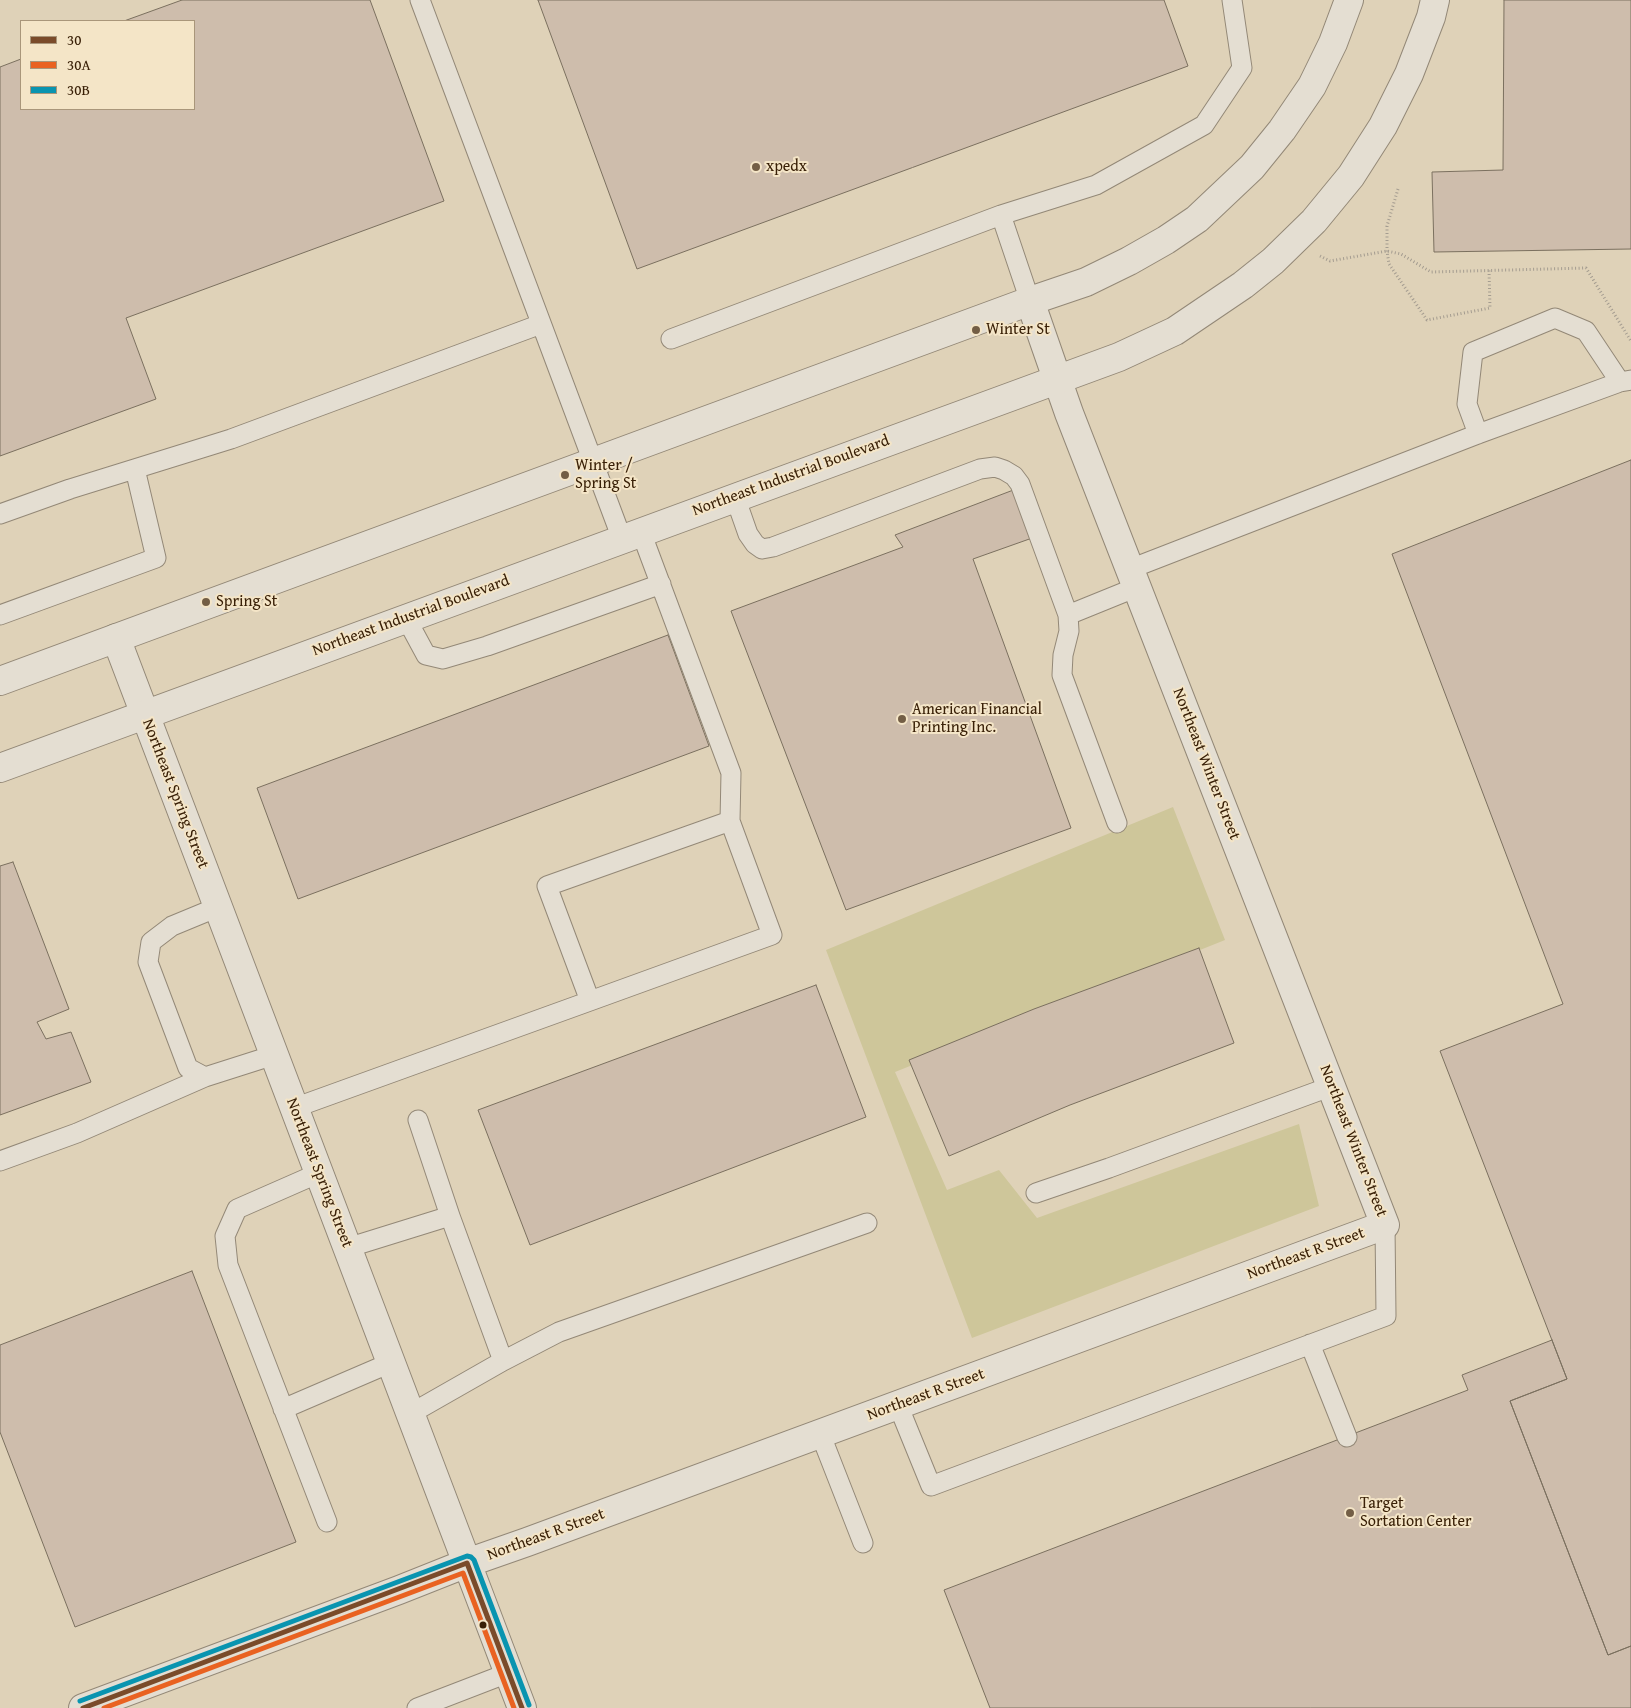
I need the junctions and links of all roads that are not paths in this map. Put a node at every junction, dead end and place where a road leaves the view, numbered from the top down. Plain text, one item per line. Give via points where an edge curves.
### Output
1 (420, 0) edge
2 (1232, 0) edge
3 (1348, 0) edge
4 (1436, 0) edge
5 (1001, 215) junction
6 (1030, 301) junction
7 (541, 324) junction
8 (671, 339) dead end
9 (1056, 379) junction
10 (1626, 381) edge
11 (1478, 434) junction
12 (593, 464) junction
13 (134, 469) junction
14 (735, 497) junction
15 (0, 514) edge
16 (631, 535) junction
17 (1134, 578) junction
18 (661, 584) junction
19 (0, 615) edge
20 (1068, 615) junction
21 (406, 618) junction
22 (116, 638) junction
23 (0, 681) edge
24 (145, 714) junction
25 (0, 768) edge
26 (730, 821) junction
27 (1117, 823) dead end
28 (218, 907) junction
29 (590, 1001) junction
30 (274, 1055) junction
31 (205, 1077) junction
32 (1332, 1086) junction
33 (294, 1108) junction
34 (418, 1120) dead end
35 (0, 1161) edge
36 (319, 1173) junction
37 (1036, 1193) dead end
38 (450, 1216) junction
39 (867, 1223) dead end
40 (1385, 1224) junction
41 (347, 1248) junction
42 (1310, 1344) junction
43 (503, 1361) junction
44 (390, 1363) junction
45 (898, 1405) junction
46 (283, 1409) junction
47 (410, 1414) junction
48 (820, 1433) junction
49 (1347, 1436) dead end
50 (327, 1522) dead end
51 (863, 1542) dead end
52 (467, 1563) junction
53 (508, 1673) junction
54 (83, 1708) edge
55 (417, 1708) edge
56 (522, 1708) edge

1 - 7 lane
2 - 5 lane via 1242,68 1204,126 1096,185
3 - 6 street via 1333,44 1312,86 1252,167 1220,199 1166,240 1129,261 1086,282
4 - 9 street, Northeast Industrial Boulevard via 1409,74 1383,126 1351,176 1314,221 1243,285 1175,331 1118,357
5 - 6 lane
5 - 8 lane
6 - 9 street, Northeast Winter Street
6 - 12 street
7 - 12 lane
7 - 13 lane via 231,439
9 - 14 street, Northeast Industrial Boulevard
9 - 17 street, Northeast Winter Street
10 - 11 lane
10 - 11 lane via 1586,331 1555,318 1472,352 1467,404
11 - 17 lane
12 - 16 lane
12 - 22 street
13 - 15 lane
13 - 19 lane via 156,558
14 - 16 street, Northeast Industrial Boulevard
14 - 20 lane via 748,534 762,549 980,469 995,467 1004,470 1020,484
16 - 18 lane
16 - 21 street, Northeast Industrial Boulevard
17 - 20 lane
17 - 32 street, Northeast Winter Street
18 - 21 lane via 443,659 426,655
18 - 26 lane via 731,773
20 - 27 lane via 1069,631 1062,675
21 - 24 street, Northeast Industrial Boulevard
22 - 23 street
22 - 24 street, Northeast Spring Street
24 - 25 street, Northeast Industrial Boulevard
24 - 28 street, Northeast Spring Street
26 - 29 lane via 772,935
26 - 29 lane via 547,886
28 - 30 street, Northeast Spring Street
28 - 31 lane via 172,926 151,942 148,962 188,1068
29 - 33 lane
30 - 31 lane
30 - 33 street, Northeast Spring Street
31 - 35 lane via 77,1133
32 - 37 lane
32 - 40 street, Northeast Winter Street
33 - 36 street, Northeast Spring Street
34 - 38 lane
36 - 41 street, Northeast Spring Street
36 - 46 lane via 237,1209 225,1236 228,1266
38 - 41 lane
38 - 43 lane
39 - 43 lane via 559,1332
40 - 42 lane via 1386,1316
40 - 45 street, Northeast R Street
41 - 44 street, Northeast Spring Street
42 - 45 lane via 931,1486
42 - 49 lane
43 - 47 lane
44 - 46 lane
44 - 47 street, Northeast Spring Street
45 - 48 street, Northeast R Street
46 - 50 lane
47 - 52 street, Northeast Spring Street
48 - 51 lane
48 - 52 street, Northeast R Street
52 - 53 street, Northeast Spring Street
52 - 54 street, Northeast R Street
53 - 55 lane
53 - 56 street, Northeast Spring Street

